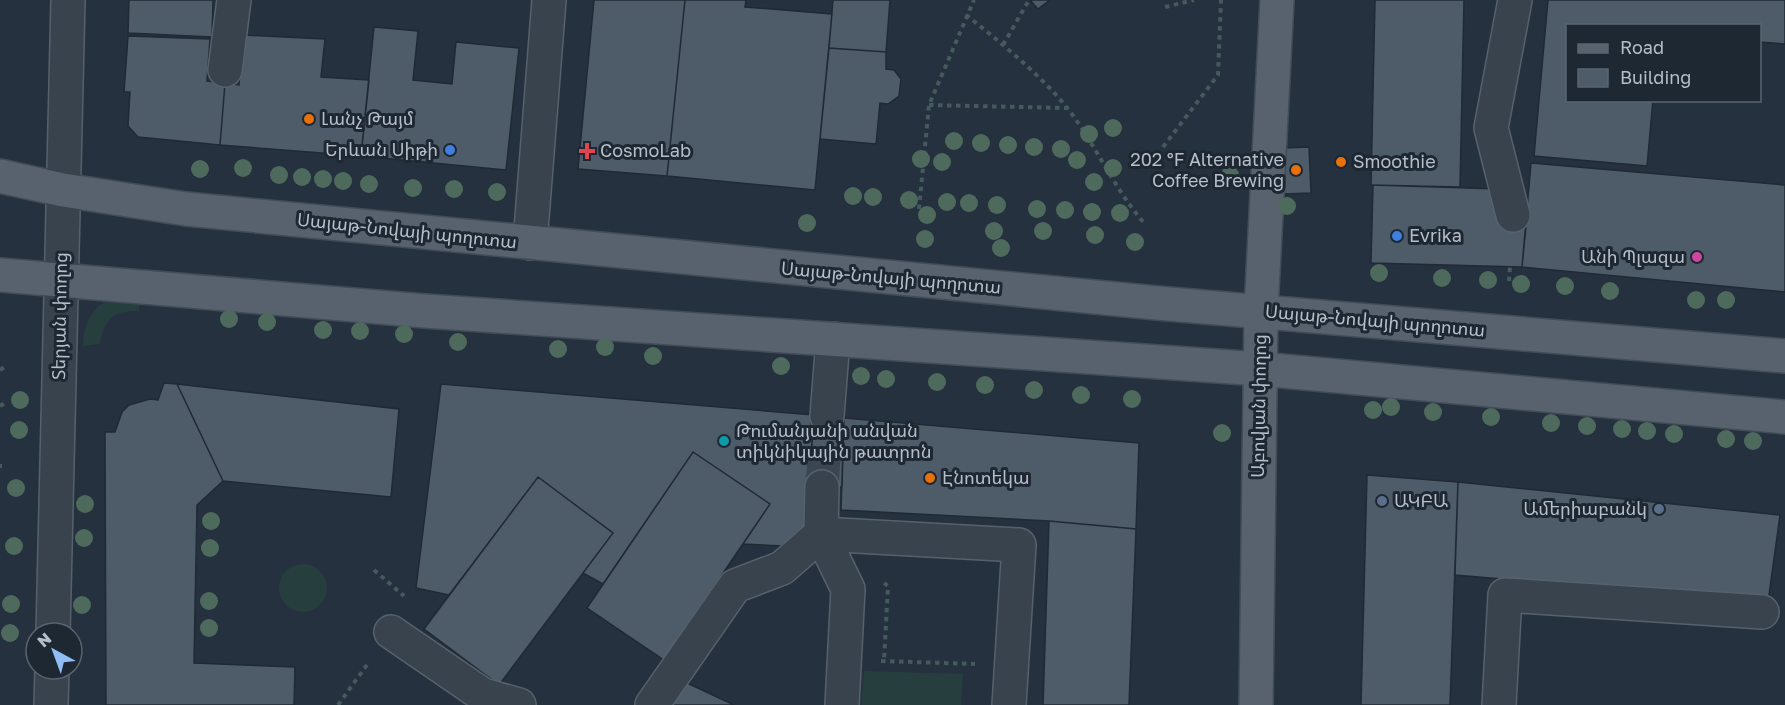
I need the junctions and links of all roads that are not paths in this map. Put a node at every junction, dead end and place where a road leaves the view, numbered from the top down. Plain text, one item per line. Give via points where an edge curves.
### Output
1 (68, 0) edge
2 (234, 0) edge
3 (549, 0) edge
4 (1277, 0) edge
5 (1515, 0) edge
6 (225, 70) dead end
7 (0, 176) edge
8 (63, 190) junction
9 (1513, 215) dead end
10 (530, 243) junction
11 (0, 275) edge
12 (60, 279) junction
13 (1261, 311) junction
14 (833, 339) junction
15 (1785, 356) edge
16 (1260, 369) junction
17 (827, 416) tunnel mouth
18 (1785, 417) edge
19 (822, 487) tunnel mouth
20 (821, 534) junction
21 (1762, 612) dead end
22 (53, 621) edge
23 (391, 632) dead end
24 (52, 681) edge
25 (51, 705) edge
26 (519, 705) edge
27 (652, 705) edge
28 (842, 705) edge
29 (1009, 705) edge
30 (1256, 705) edge
31 (1499, 705) edge

1 - 8 street, Տերյան փողոց
2 - 6 street
3 - 10 street
4 - 13 main road, Աբովյան փողոց
5 - 9 street via 1491,128
7 - 8 main road, Սայաթ-Նովայի պողոտա
8 - 10 main road, Սայաթ-Նովայի պողոտա via 186,209
8 - 12 street, Տերյան փողոց
10 - 13 main road, Սայաթ-Նովայի պողոտա
11 - 12 main road
12 - 14 main road via 425,311
12 - 22 street, Տերյան փողոց
13 - 15 main road, Սայաթ-Նովայի պողոտա
13 - 16 main road, Աբովյան փողոց
14 - 16 main road
14 - 17 street
16 - 18 main road
16 - 30 main road, Աբովյան փողոց
19 - 20 street
20 - 27 street via 782,568 735,586
20 - 28 street via 848,589
20 - 29 street via 1019,545
21 - 31 street via 1505,595
23 - 26 street via 483,695
24 - 25 street

